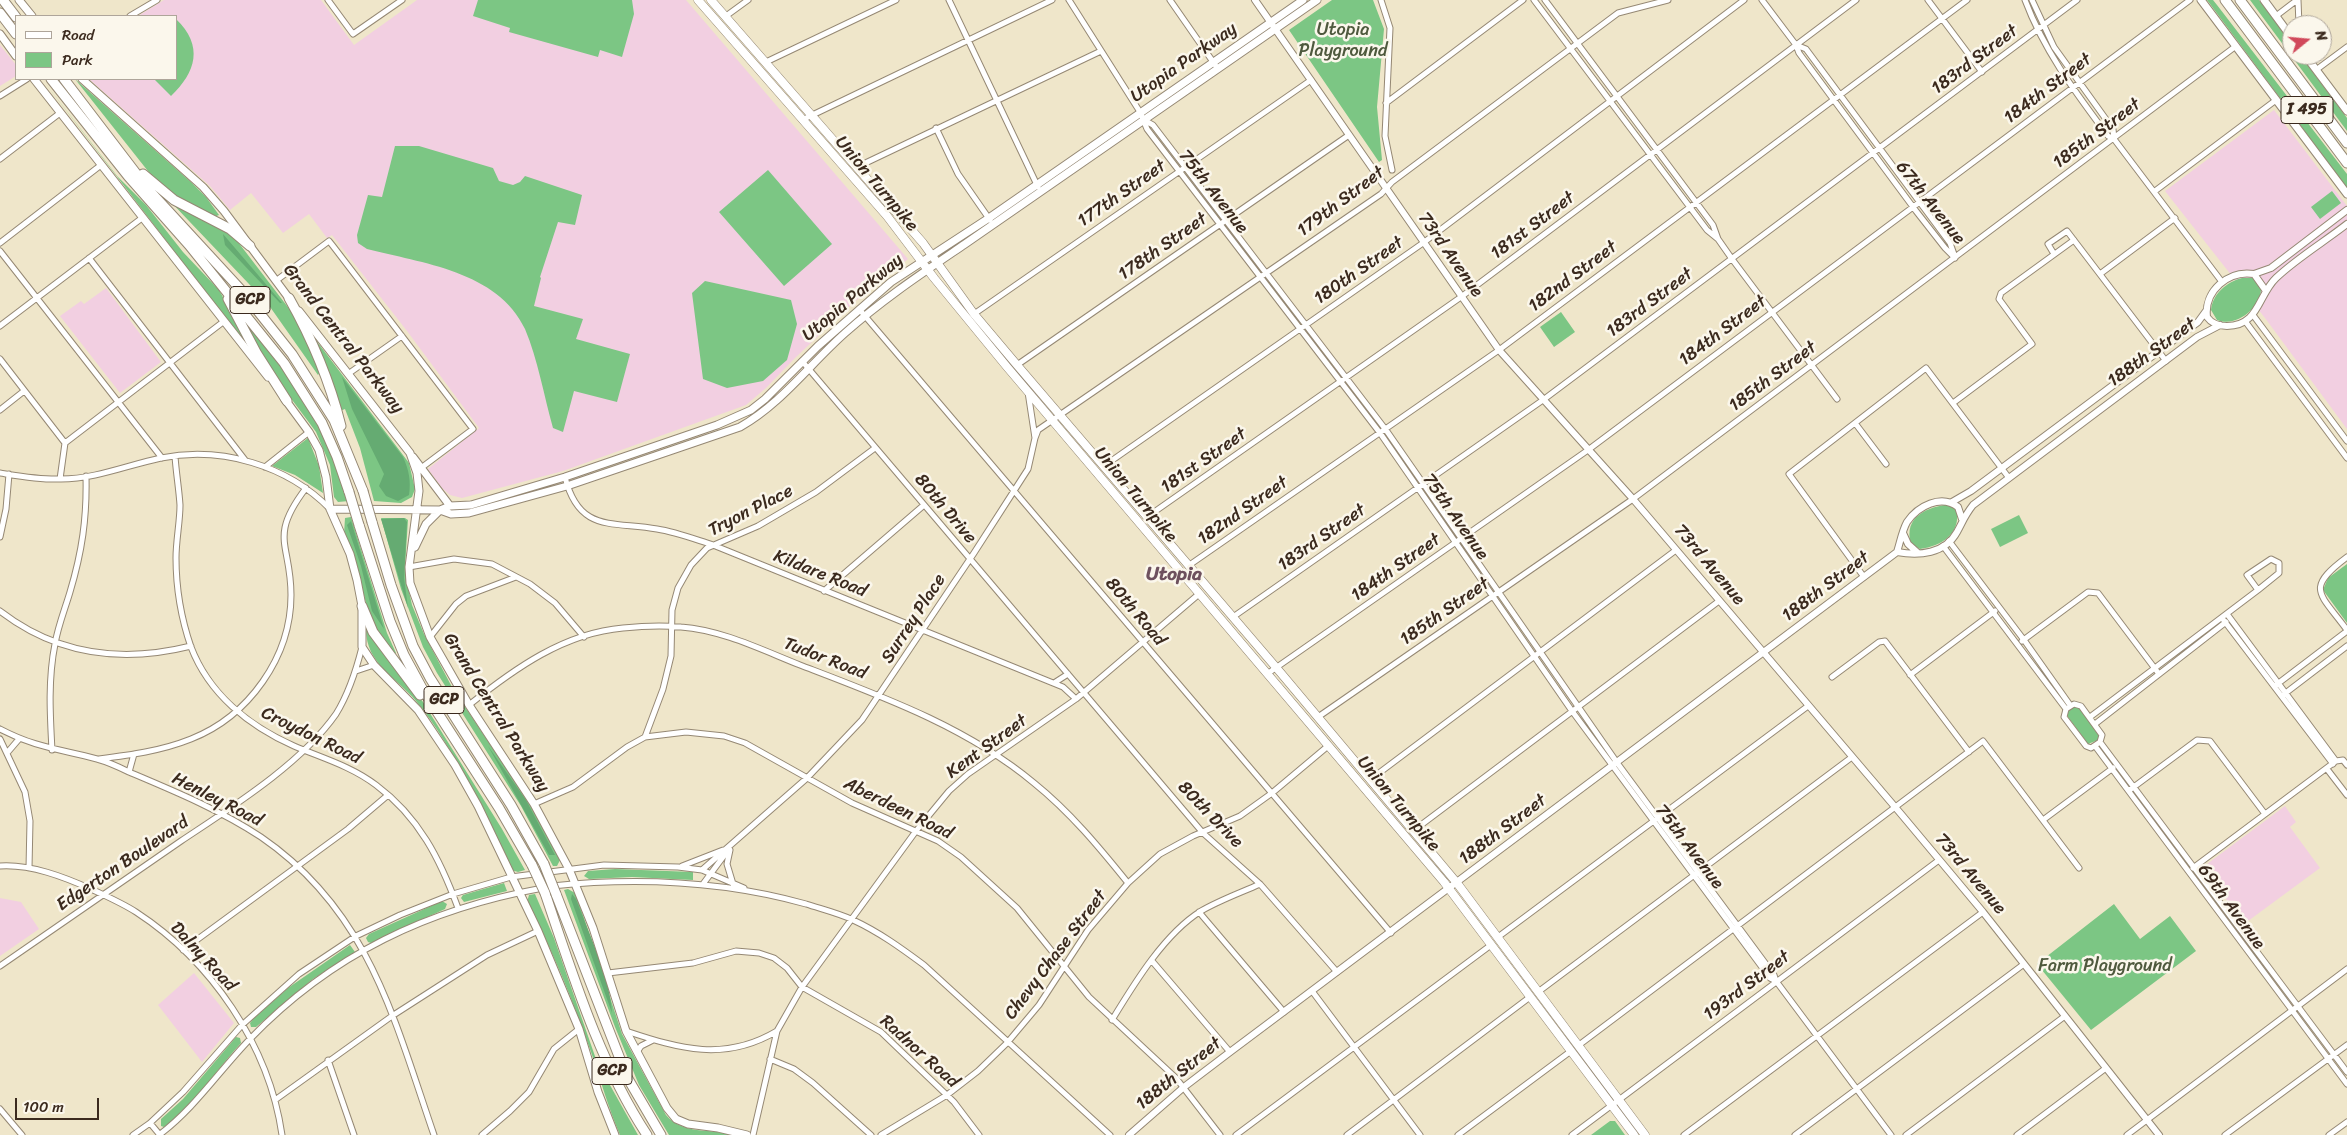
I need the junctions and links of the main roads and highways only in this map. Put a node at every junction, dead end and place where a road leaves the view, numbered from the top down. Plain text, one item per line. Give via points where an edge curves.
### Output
1 (3, 0) edge
2 (19, 0) edge
3 (698, 0) edge
4 (711, 0) edge
5 (1303, 0) edge
6 (1317, 0) edge
7 (2202, 0) edge
8 (2218, 0) edge
9 (2225, 0) edge
10 (2240, 0) edge
11 (2245, 0) edge
12 (2264, 0) edge
13 (0, 13) edge
14 (31, 15) edge
15 (15, 16) edge
16 (2282, 24) edge
17 (1273, 25) junction
18 (15, 33) edge
19 (0, 34) edge
20 (2273, 44) junction
21 (15, 55) edge
22 (2267, 56) junction
23 (2312, 65) edge
24 (35, 80) edge
25 (52, 80) edge
26 (65, 80) edge
27 (83, 80) edge
28 (2347, 111) edge
29 (2347, 143) edge
30 (130, 163) junction
31 (2347, 163) edge
32 (2347, 194) edge
33 (250, 246) junction
34 (931, 255) junction
35 (921, 262) junction
36 (937, 263) junction
37 (927, 269) junction
38 (218, 282) junction
39 (289, 298) junction
40 (287, 401) junction
41 (348, 453) junction
42 (410, 453) junction
43 (450, 506) junction
44 (330, 509) junction
45 (416, 510) junction
46 (440, 510) junction
47 (409, 567) junction
48 (362, 606) junction
49 (481, 780) junction
50 (635, 1116) junction
51 (615, 1135) edge
52 (642, 1135) edge
53 (647, 1135) edge
54 (661, 1135) edge
55 (747, 1135) edge
56 (1634, 1135) edge
57 (1645, 1135) edge

1 - 15 highway
2 - 14 main road
3 - 35 main road, Union Turnpike via 887,216
4 - 34 main road, Union Turnpike
5 - 17 main road, Utopia Parkway
6 - 17 main road, Utopia Parkway
7 - 32 main road
8 - 22 highway
9 - 22 highway, I 495
10 - 20 highway, I 495
11 - 20 highway
12 - 16 main road
13 - 18 highway
17 - 34 main road, Utopia Parkway via 1213,62
17 - 36 main road, Utopia Parkway via 1218,69
19 - 21 main road
20 - 29 highway, I 495
22 - 31 highway, I 495
23 - 28 main road
24 - 40 main road
25 - 38 highway, GCP
26 - 30 highway, Grand Central Parkway / GCP
27 - 33 main road, Grand Central Parkway via 203,187
30 - 33 highway via 174,200 230,229
30 - 41 highway, Grand Central Parkway / GCP via 148,189 269,323 320,396
33 - 39 main road, Grand Central Parkway
34 - 35 main road, Utopia Parkway
34 - 36 main road, Union Turnpike
35 - 37 main road, Union Turnpike
35 - 43 main road, Utopia Parkway via 859,309 765,399 736,418 565,477 471,505
36 - 37 main road, Utopia Parkway
36 - 57 main road, Union Turnpike via 974,314 1457,884
37 - 46 main road, Utopia Parkway via 866,315 807,368 778,401 740,427 567,486 469,513 451,514
37 - 56 main road, Union Turnpike via 1027,392 1449,889
38 - 40 highway
38 - 49 highway, GCP, bridge via 262,334 306,395 338,457 387,612 404,655
39 - 41 highway via 337,408
39 - 42 main road, Grand Central Parkway
40 - 44 main road via 319,450
41 - 54 highway, Grand Central Parkway / GCP, bridge via 413,646 544,864 627,1077
42 - 43 main road
42 - 45 main road, Grand Central Parkway via 419,491
43 - 46 main road, Utopia Parkway
44 - 45 main road
44 - 48 main road via 350,554
45 - 46 main road
45 - 47 main road, Grand Central Parkway
46 - 47 main road via 417,539
47 - 55 main road, Grand Central Parkway via 410,583 430,637 468,705 534,804 569,869 626,1031 666,1108 676,1119 688,1124
48 - 49 highway via 382,646
48 - 51 main road via 362,647 438,738 478,806 538,930 579,1029
49 - 50 highway, GCP, bridge via 545,893 600,1047
50 - 52 highway
50 - 53 highway, GCP

